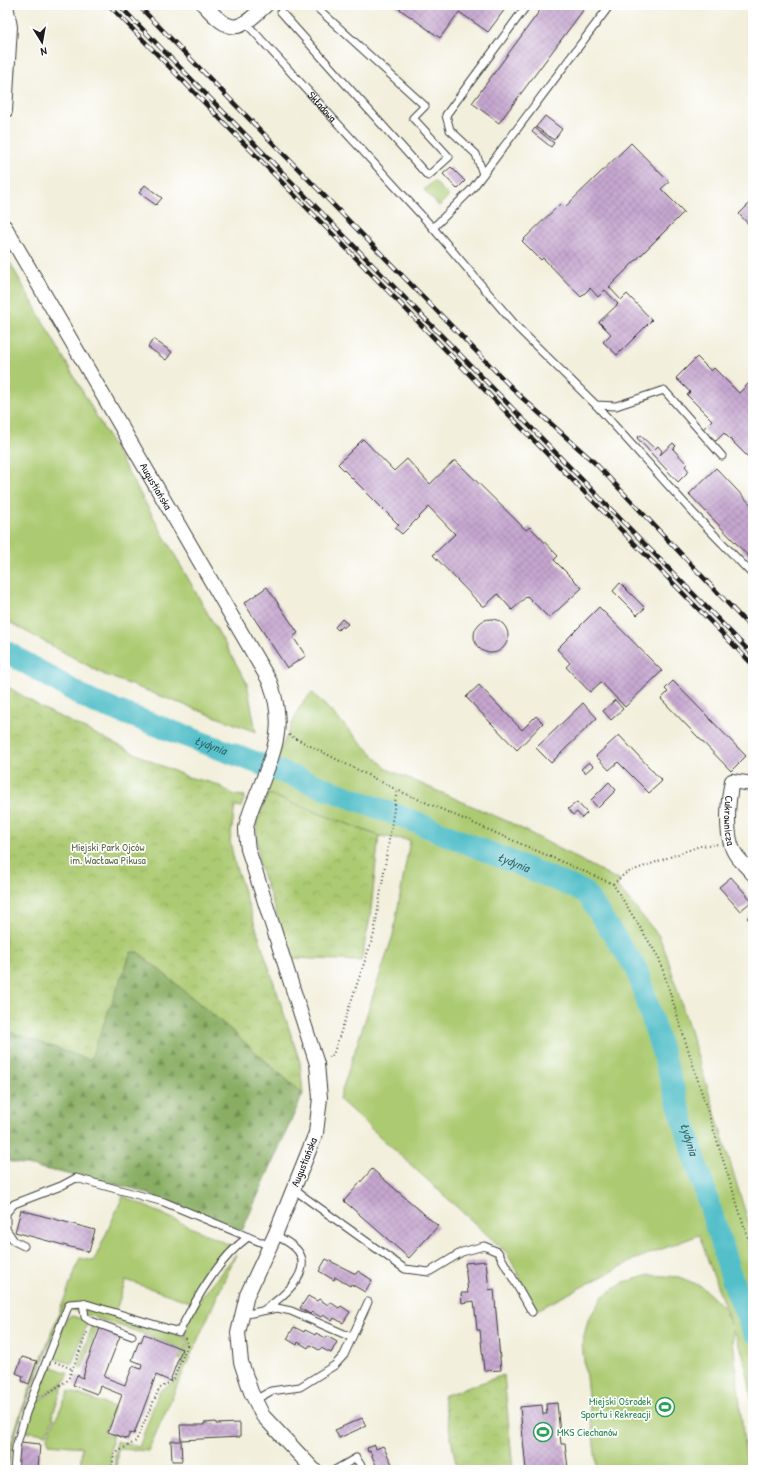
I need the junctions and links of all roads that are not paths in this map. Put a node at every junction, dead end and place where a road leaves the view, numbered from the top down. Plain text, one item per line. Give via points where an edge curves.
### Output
1 (6, 5) edge
2 (204, 5) edge
3 (266, 5) edge
4 (314, 5) edge
5 (527, 5) edge
6 (610, 5) edge
7 (281, 12) dead end
8 (246, 23) junction
9 (5, 105) edge
10 (483, 174) junction
11 (5, 227) edge
12 (433, 228) junction
13 (596, 405) junction
14 (722, 456) dead end
15 (753, 575) edge
16 (753, 784) edge
17 (753, 874) edge
18 (293, 1189) junction
19 (248, 1237) junction
20 (272, 1240) junction
21 (24, 1246) dead end
22 (368, 1302) dead end
23 (83, 1303) junction
24 (262, 1311) junction
25 (532, 1312) dead end
26 (242, 1315) junction
27 (132, 1336) dead end
28 (351, 1337) junction
29 (255, 1400) junction
30 (14, 1470) edge
31 (314, 1470) edge
32 (335, 1470) edge
33 (364, 1470) edge

1 - 9 street via 10,27
2 - 8 street via 220,22 228,26
3 - 8 street
4 - 7 lane via 424,106 413,118 449,157 428,176
5 - 10 lane via 446,114 450,130 476,154
6 - 10 lane
8 - 12 lane, Składowa
10 - 12 lane via 472,189
11 - 18 street, Augustiańska via 270,682 279,714 278,729 273,753 251,808 246,828 248,849 317,1064 320,1098 316,1133
12 - 13 lane, Składowa via 517,326
13 - 14 lane via 616,406 664,390
13 - 15 lane, Składowa
16 - 17 street, Cukrownicza via 732,782 728,800 730,838 735,854
18 - 20 street, Augustiańska
18 - 25 lane via 405,1269 429,1272 462,1252 484,1246 498,1252
19 - 20 lane
19 - 21 lane via 164,1202 76,1178 14,1204 6,1213 6,1229 14,1241
19 - 23 lane via 230,1252 193,1304 179,1332
20 - 24 lane via 294,1246 302,1258 301,1270 288,1291
20 - 26 street, Augustiańska via 247,1294
22 - 28 lane
23 - 27 lane via 85,1317 91,1322
23 - 30 lane via 69,1304 29,1406 16,1447
24 - 26 lane
24 - 28 lane via 277,1308 291,1311
26 - 29 street, Augustiańska via 238,1333 241,1362
28 - 29 lane via 341,1358 328,1370 300,1387 271,1391
29 - 31 street, Augustiańska via 263,1416
32 - 33 lane via 356,1458

